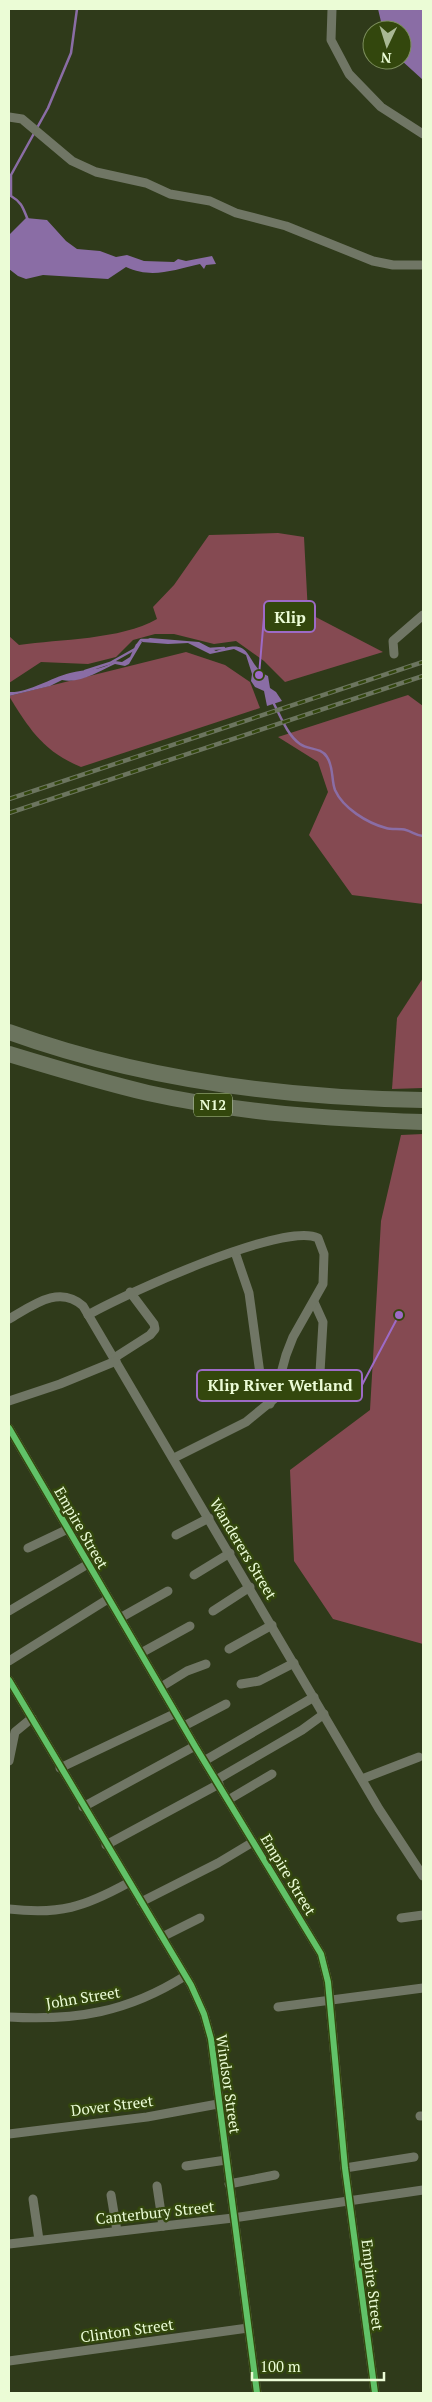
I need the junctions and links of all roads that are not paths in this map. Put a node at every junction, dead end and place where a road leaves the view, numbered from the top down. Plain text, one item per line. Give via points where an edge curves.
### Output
1 (332, 9) edge
2 (9, 117) edge
3 (423, 134) edge
4 (423, 265) edge
5 (423, 615) edge
6 (394, 654) dead end
7 (9, 1032) edge
8 (9, 1054) edge
9 (423, 1100) edge
10 (423, 1122) edge
11 (235, 1252) junction
12 (130, 1292) junction
13 (314, 1302) junction
14 (88, 1315) junction
15 (9, 1319) edge
16 (115, 1359) junction
17 (319, 1389) dead end
18 (9, 1400) edge
19 (270, 1404) junction
20 (9, 1428) edge
21 (174, 1458) junction
22 (209, 1518) junction
23 (68, 1529) junction
24 (176, 1535) dead end
25 (28, 1548) dead end
26 (230, 1553) junction
27 (88, 1564) junction
28 (194, 1575) dead end
29 (250, 1587) junction
30 (168, 1591) dead end
31 (108, 1599) junction
32 (9, 1611) edge
33 (213, 1611) dead end
34 (120, 1618) junction
35 (272, 1625) junction
36 (190, 1626) dead end
37 (229, 1649) dead end
38 (141, 1653) junction
39 (9, 1660) edge
40 (294, 1663) junction
41 (206, 1664) dead end
42 (9, 1680) edge
43 (240, 1684) dead end
44 (161, 1687) junction
45 (314, 1697) junction
46 (226, 1704) dead end
47 (176, 1713) junction
48 (324, 1714) junction
49 (32, 1718) junction
50 (184, 1726) junction
51 (195, 1746) junction
52 (419, 1756) dead end
53 (9, 1761) edge
54 (204, 1761) junction
55 (60, 1768) junction
56 (272, 1774) dead end
57 (362, 1779) junction
58 (217, 1782) junction
59 (228, 1800) junction
60 (82, 1807) junction
61 (253, 1842) junction
62 (106, 1845) junction
63 (423, 1856) edge
64 (414, 1860) junction
65 (423, 1876) edge
66 (128, 1883) junction
67 (141, 1902) junction
68 (9, 1909) edge
69 (423, 1915) edge
70 (200, 1918) dead end
71 (401, 1918) dead end
72 (162, 1937) junction
73 (185, 1976) junction
74 (423, 1988) edge
75 (330, 1999) junction
76 (278, 2007) dead end
77 (9, 2017) edge
78 (218, 2104) junction
79 (9, 2134) edge
80 (414, 2157) dead end
81 (226, 2160) junction
82 (186, 2166) dead end
83 (345, 2168) junction
84 (276, 2175) dead end
85 (229, 2184) junction
86 (157, 2186) dead end
87 (423, 2190) edge
88 (112, 2195) dead end
89 (33, 2199) dead end
90 (349, 2200) junction
91 (233, 2218) junction
92 (163, 2226) junction
93 (117, 2232) junction
94 (39, 2240) junction
95 (9, 2244) edge
96 (248, 2328) junction
97 (9, 2361) edge
98 (257, 2393) edge
99 (375, 2393) edge

1 - 3 street via 331,40 349,74 381,107
2 - 4 street via 22,119 72,161 96,172 146,183 170,194 210,201 236,213 286,226 373,261
5 - 6 street via 393,641
7 - 9 highway, N12 via 74,1053 216,1084 351,1099
8 - 10 highway, N12 via 148,1093 212,1104 346,1119
11 - 12 street
11 - 13 street via 302,1235 318,1238 325,1269 323,1284
11 - 19 street via 249,1293 261,1381
12 - 14 street
12 - 16 street via 155,1329
13 - 17 street via 323,1322
13 - 19 street via 286,1355
14 - 15 street, Wanderers Street via 78,1301 58,1296 43,1300
14 - 16 street, Wanderers Street
16 - 18 street via 60,1384
16 - 21 street, Wanderers Street
19 - 21 street via 233,1430
20 - 23 street, Empire Street
21 - 22 street, Wanderers Street
22 - 24 street
22 - 26 street, Wanderers Street
23 - 25 street
23 - 27 street, Empire Street
26 - 28 street
26 - 29 street, Wanderers Street
27 - 31 street, Empire Street
27 - 32 street
29 - 33 street
29 - 35 street, Wanderers Street
30 - 34 street
31 - 34 street, Empire Street
31 - 39 street
34 - 38 street, Empire Street
35 - 37 street
35 - 40 street, Wanderers Street
36 - 38 street
38 - 44 street, Empire Street
40 - 43 street via 259,1681
40 - 45 street, Wanderers Street
41 - 44 street
42 - 49 street, Windsor Street
44 - 47 street, Empire Street
45 - 48 street, Wanderers Street
45 - 54 street
46 - 50 street
47 - 50 street, Empire Street
47 - 55 street
48 - 57 street, Wanderers Street
48 - 58 street
49 - 53 street via 15,1732
49 - 55 street, Windsor Street
50 - 51 street, Empire Street
51 - 54 street, Empire Street
51 - 60 street
52 - 57 street
54 - 58 street, Empire Street
55 - 60 street, Windsor Street
56 - 59 street
57 - 64 street, Wanderers Street
58 - 59 street, Empire Street
58 - 62 street
59 - 61 street, Empire Street
60 - 62 street, Windsor Street
61 - 67 street
61 - 75 street, Empire Street via 321,1954
62 - 66 street, Windsor Street
63 - 64 street
64 - 65 street, Wanderers Street
66 - 67 street, Windsor Street
66 - 68 street via 96,1900 65,1910 36,1912
67 - 72 street, Windsor Street
69 - 71 street
70 - 72 street
72 - 73 street, Windsor Street
73 - 77 street, John Street via 148,1997 115,2009 60,2018
73 - 78 street, Windsor Street via 199,2001 208,2028
74 - 75 street
75 - 76 street
75 - 83 street, Empire Street
78 - 79 street, Dover Street via 147,2117
78 - 81 street, Windsor Street
80 - 83 street
81 - 82 street
81 - 85 street, Windsor Street
83 - 90 street, Empire Street
84 - 85 street
85 - 91 street, Windsor Street
86 - 92 street
87 - 90 street, Canterbury Street
88 - 93 street
89 - 94 street
90 - 91 street, Canterbury Street
90 - 99 street, Empire Street
91 - 92 street, Canterbury Street
91 - 96 street, Windsor Street
92 - 93 street, Canterbury Street
93 - 94 street, Canterbury Street
94 - 95 street, Canterbury Street
96 - 97 street, Clinton Street
96 - 98 street, Windsor Street

